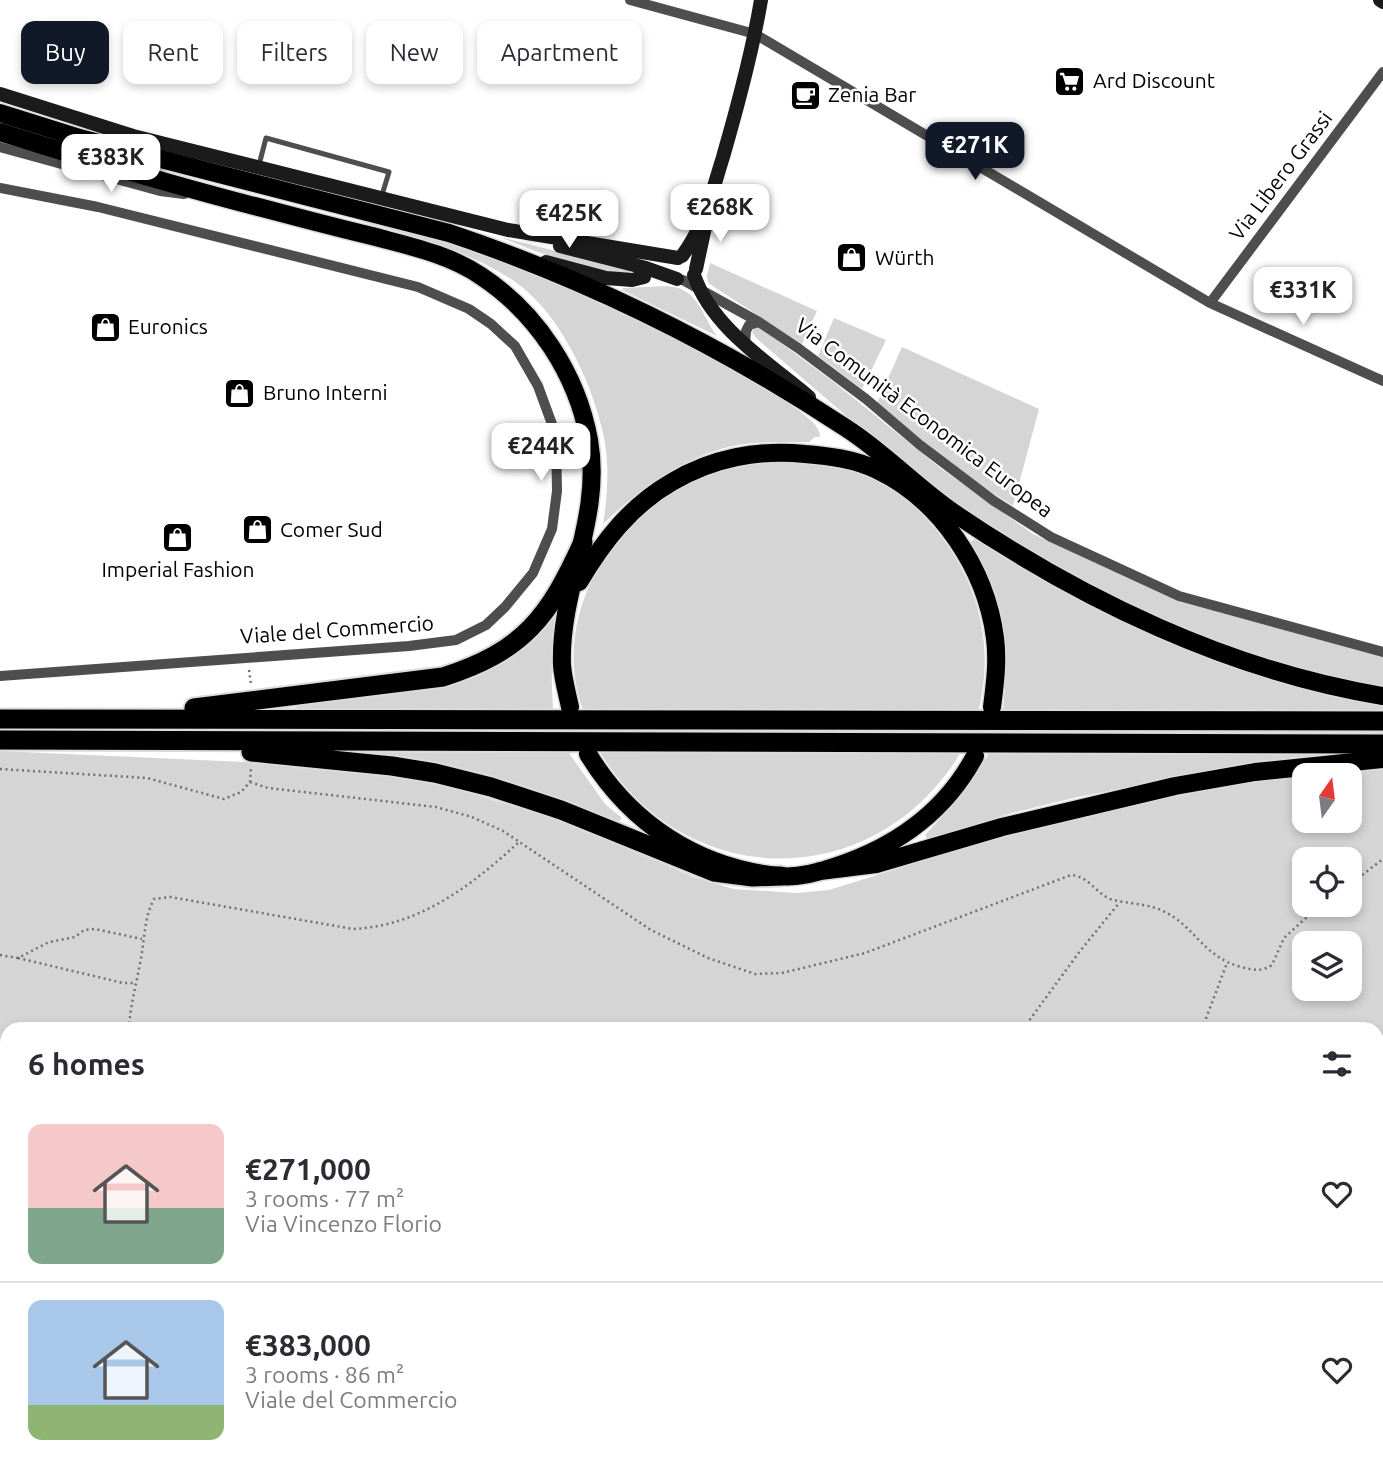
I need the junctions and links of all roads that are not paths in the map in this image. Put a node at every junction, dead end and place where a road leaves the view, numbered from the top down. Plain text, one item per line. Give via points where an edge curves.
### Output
1 (629, 0) edge
2 (761, 0) edge
3 (755, 34) junction
4 (1383, 72) edge
5 (0, 94) edge
6 (0, 113) edge
7 (0, 132) edge
8 (0, 147) edge
9 (258, 168) junction
10 (0, 181) edge
11 (0, 188) edge
12 (36, 194) junction
13 (382, 196) junction
14 (231, 200) junction
15 (706, 212) junction
16 (508, 230) junction
17 (506, 252) junction
18 (678, 259) junction
19 (649, 272) junction
20 (690, 278) junction
21 (1210, 303) junction
22 (759, 322) junction
23 (745, 344) junction
24 (1383, 381) edge
25 (848, 429) junction
26 (869, 445) junction
27 (897, 481) junction
28 (918, 495) junction
29 (952, 512) junction
30 (583, 542) junction
31 (572, 594) junction
32 (1383, 652) edge
33 (0, 676) edge
34 (1383, 696) edge
35 (992, 706) dead end
36 (570, 707) dead end
37 (0, 718) edge
38 (1383, 721) edge
39 (10, 740) edge
40 (1383, 744) edge
41 (588, 754) dead end
42 (975, 756) dead end
43 (1383, 759) edge
44 (820, 872) junction
45 (781, 876) junction

1 - 3 street
2 - 3 street
3 - 15 street
3 - 21 street
4 - 21 street, Via Libero Grassi
5 - 9 street via 133,136
6 - 17 main road
7 - 14 main road
8 - 14 street via 160,191
9 - 13 street
9 - 13 lane via 266,138 389,172
10 - 12 street
11 - 12 street
12 - 33 street, Viale del Commercio via 418,287 469,309 515,346 538,386 556,435 557,491 552,529 533,573 486,625 456,640
13 - 16 street
14 - 30 main road via 437,255 481,276 528,316 556,353 587,430 591,464
15 - 18 street via 692,244
15 - 20 street via 703,240
16 - 18 street
16 - 19 street
17 - 19 street via 606,278 622,280
17 - 25 main road via 675,328
18 - 19 street
18 - 20 street via 692,260
18 - 20 street via 673,274
19 - 20 street
20 - 22 street, Via Comunità Economica Europea
20 - 23 street
21 - 24 street
22 - 23 street via 749,326
22 - 32 street, Via Comunità Economica Europea via 995,501 1051,537 1179,596
23 - 25 street
25 - 26 main road
26 - 27 main road
26 - 29 main road
27 - 28 main road
27 - 31 main road via 853,461 795,452 749,454 705,466 672,481 629,514 596,553
28 - 29 main road
28 - 35 main road via 963,550 986,601 996,655
29 - 34 main road via 1015,552 1163,630 1293,676
30 - 31 main road
30 - 37 highway via 564,584 534,625 496,655 443,677 211,707
31 - 36 main road via 562,665
37 - 38 highway
39 - 40 highway
39 - 45 highway via 103,750 305,756 435,773 561,810 714,872
41 - 45 main road via 621,800 659,833 704,856
42 - 44 main road via 948,796 912,830 870,854
43 - 44 main road via 1255,772 1175,786 1003,827 876,864
44 - 45 main road

